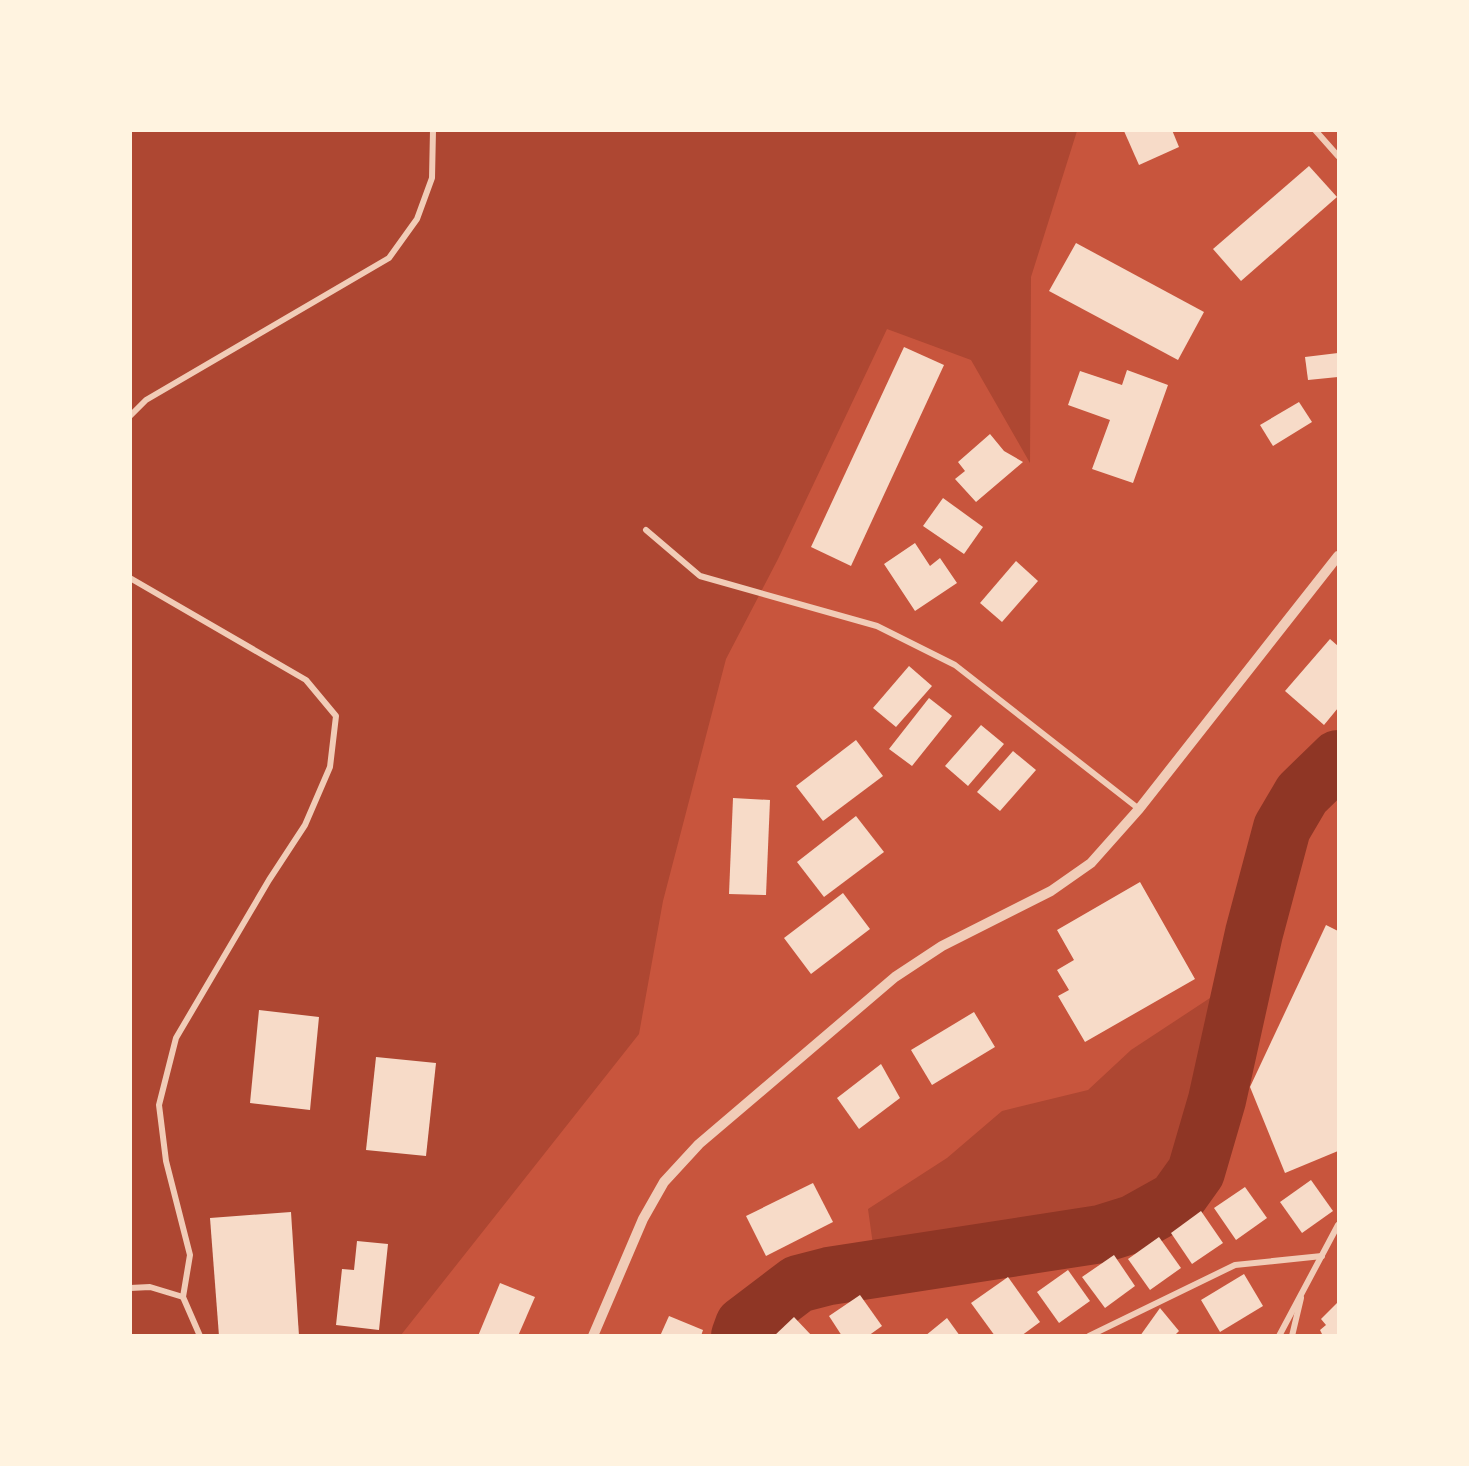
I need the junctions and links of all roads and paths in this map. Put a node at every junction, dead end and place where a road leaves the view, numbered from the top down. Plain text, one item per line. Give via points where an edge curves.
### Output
1 (433, 130) edge
2 (1315, 130) edge
3 (1338, 156) edge
4 (130, 416) edge
5 (646, 530) dead end
6 (1338, 555) edge
7 (130, 578) edge
8 (1139, 810) junction
9 (1338, 1225) edge
10 (1322, 1256) junction
11 (130, 1288) edge
12 (1303, 1289) junction
13 (183, 1297) junction
14 (200, 1335) edge
15 (593, 1335) edge
16 (1089, 1335) edge
17 (1279, 1335) edge
18 (1292, 1335) edge

1 - 4 street via 432,178 417,219 389,258 146,400
2 - 3 street
5 - 8 street via 700,576 876,626 955,665
6 - 8 street
7 - 13 street via 306,680 336,716 330,767 305,825 176,1038 159,1105 166,1161 190,1255
8 - 15 street via 1091,863 1051,891 942,946 895,977 699,1144 664,1182 643,1219
9 - 10 street
10 - 12 street
10 - 16 street via 1234,1265
11 - 13 street via 150,1287
12 - 17 street
12 - 18 street
13 - 14 street

